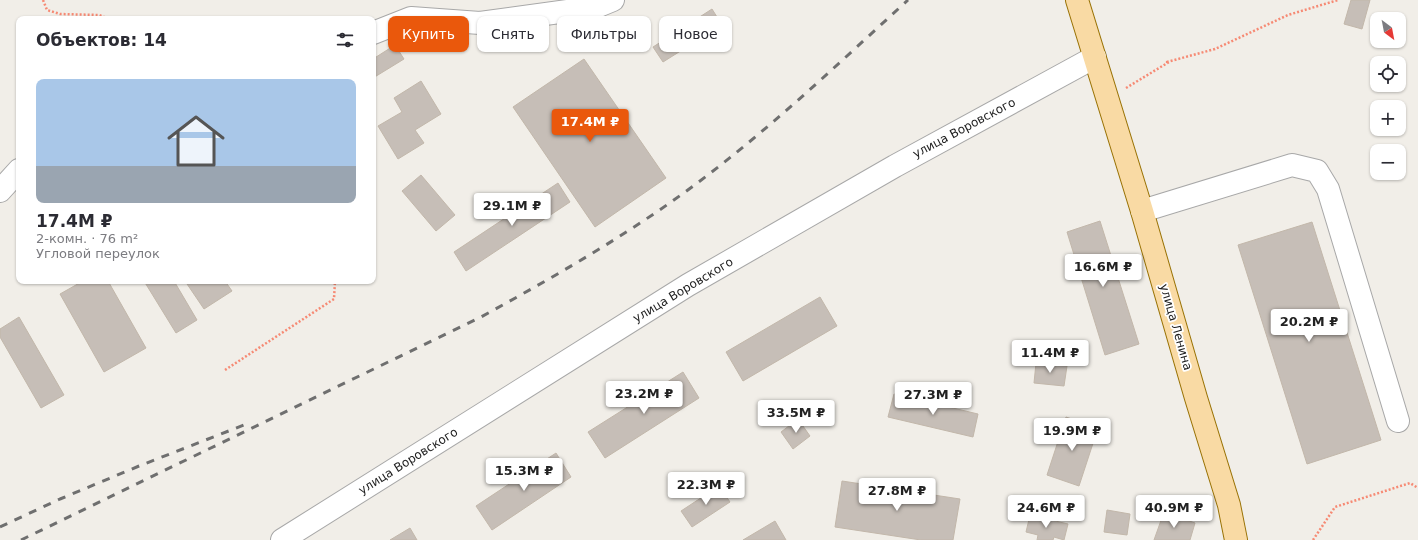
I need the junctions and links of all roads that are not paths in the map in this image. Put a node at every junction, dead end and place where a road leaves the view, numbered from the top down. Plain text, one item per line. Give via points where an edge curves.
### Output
1 (1077, 0) edge
2 (598, 2) edge
3 (376, 32) edge
4 (1095, 57) junction
5 (16, 173) edge
6 (0, 191) edge
7 (1142, 211) junction
8 (1398, 421) dead end
9 (282, 540) edge
10 (1236, 540) edge

1 - 4 main road, улица Ленина
2 - 3 street via 480,23 411,18
4 - 7 main road, улица Ленина
4 - 9 street, улица Воровского via 895,166 688,285
5 - 6 street
7 - 8 street via 1292,165 1317,171 1328,189
7 - 10 main road, улица Ленина via 1229,505

